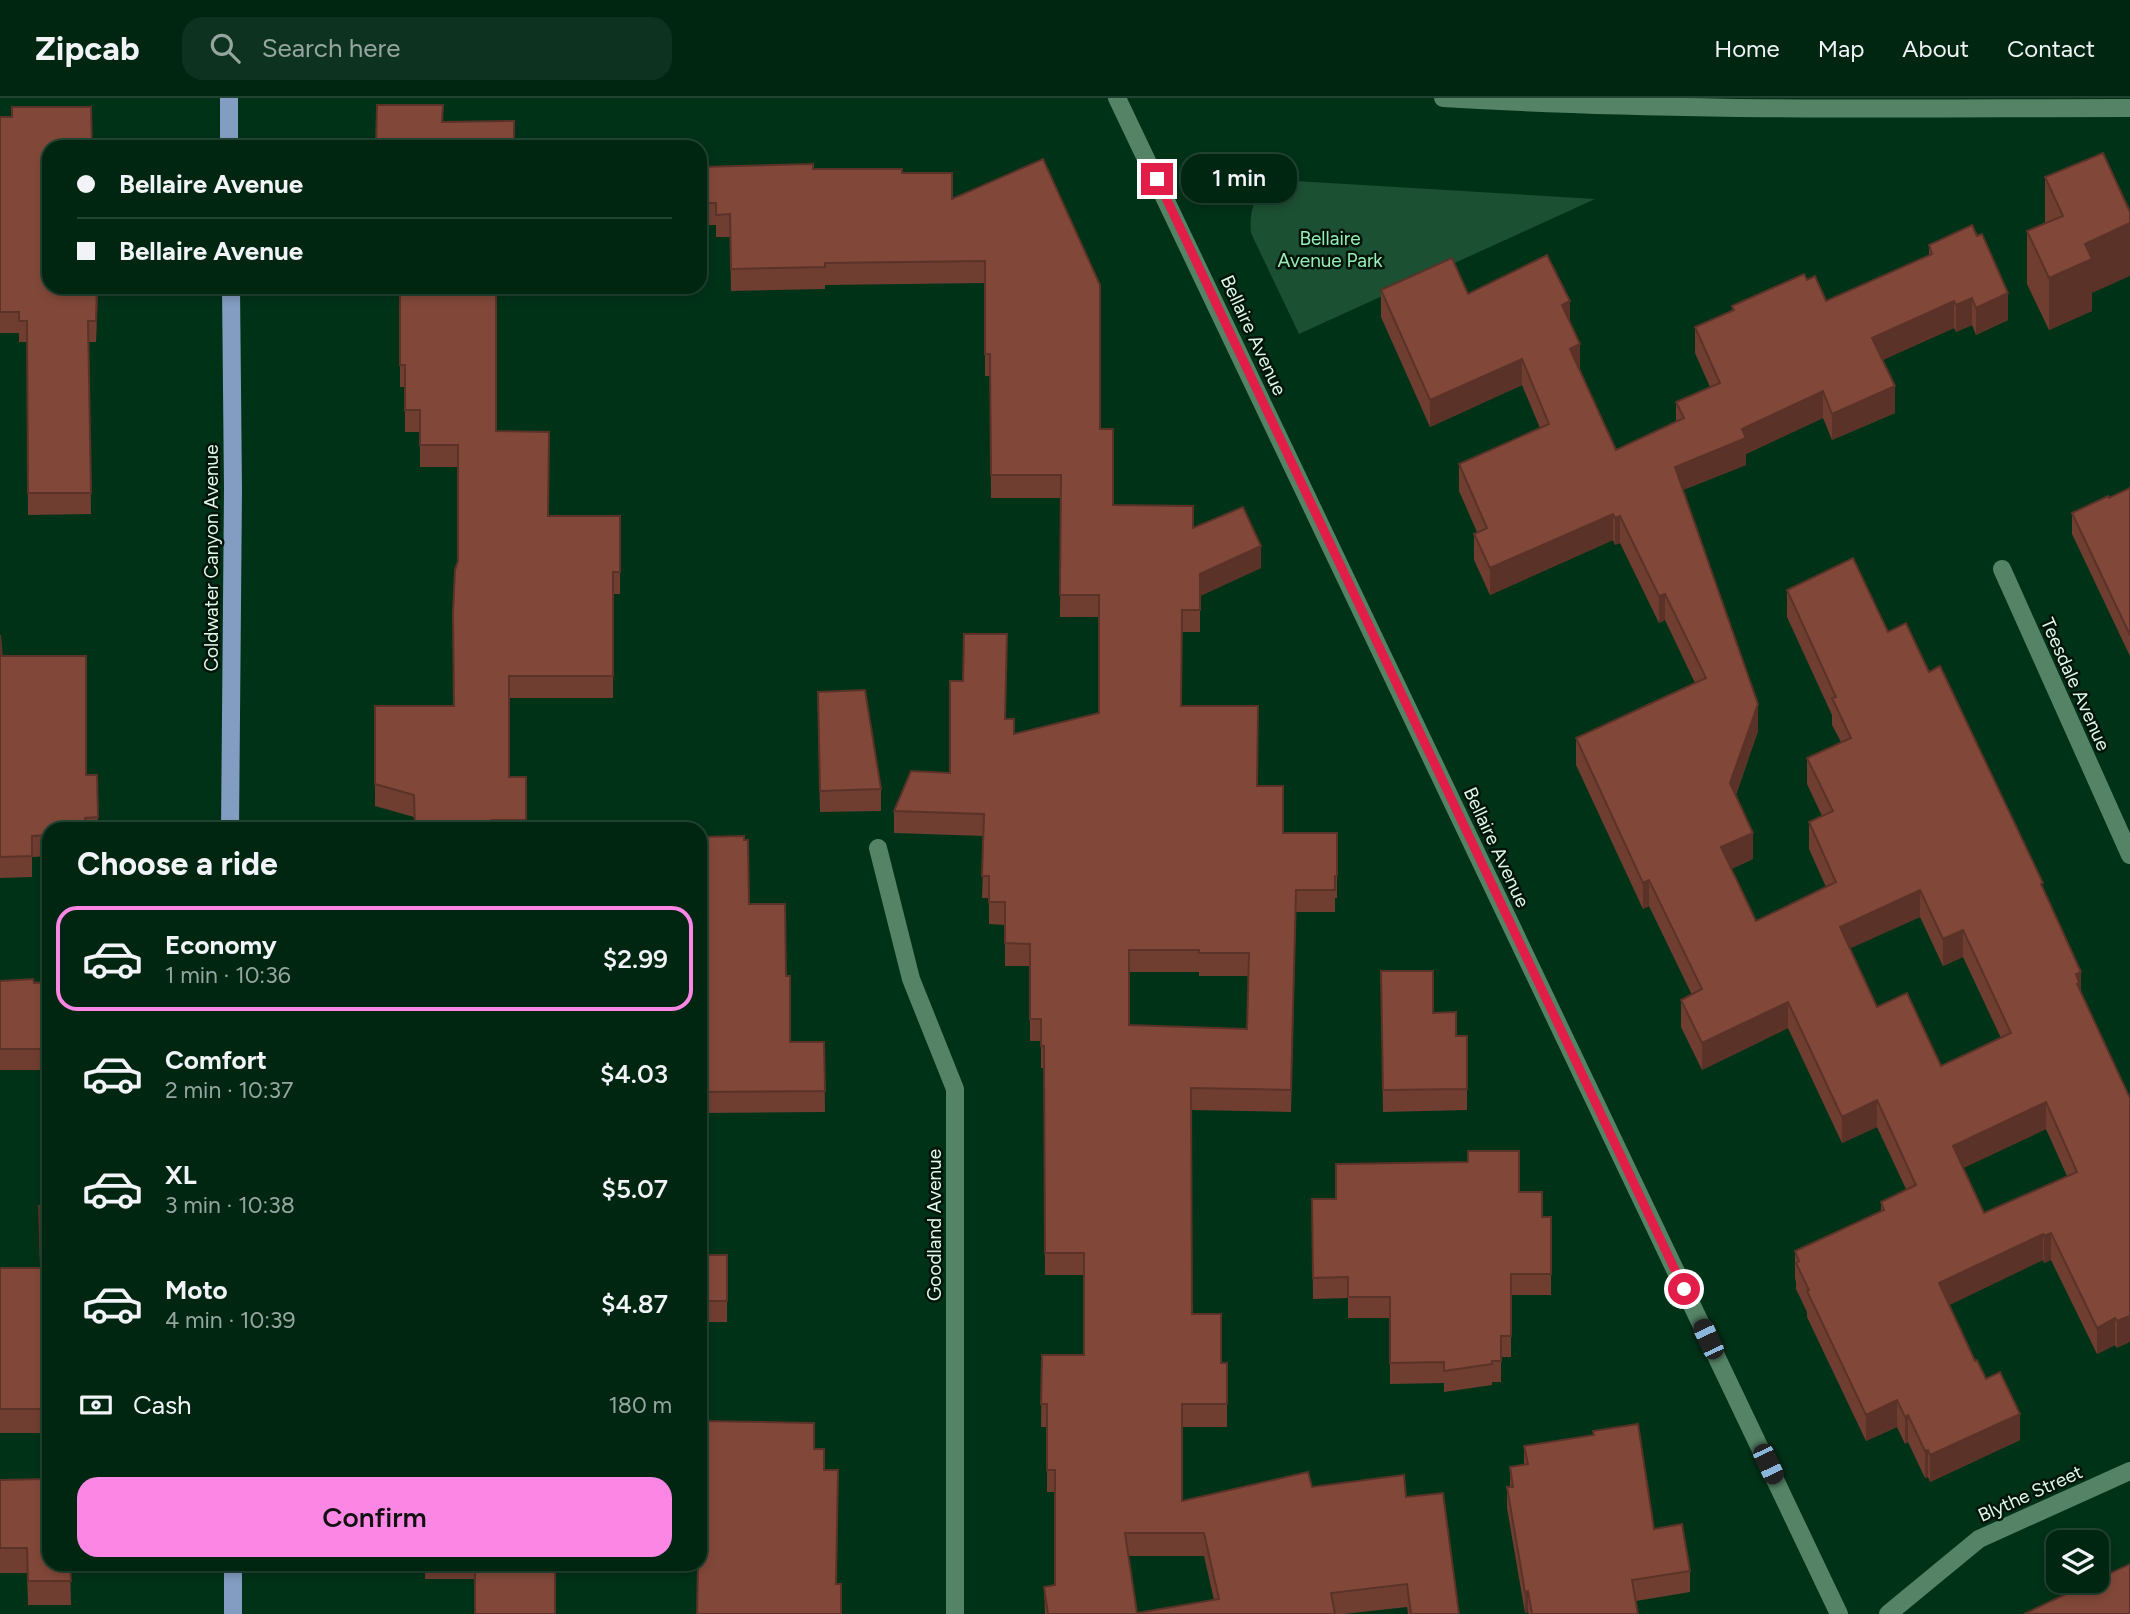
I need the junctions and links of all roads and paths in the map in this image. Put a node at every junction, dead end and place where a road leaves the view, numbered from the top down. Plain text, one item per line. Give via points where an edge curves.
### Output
1 (229, 98) edge
2 (1118, 98) edge
3 (1443, 98) edge
4 (2130, 107) edge
5 (229, 140) edge
6 (231, 294) edge
7 (2002, 569) dead end
8 (230, 822) edge
9 (878, 848) dead end
10 (2130, 855) edge
11 (2130, 1471) edge
12 (233, 1571) edge
13 (233, 1614) edge
14 (955, 1614) edge
15 (1839, 1614) edge
16 (1888, 1614) edge

1 - 5 main road
2 - 15 street, Bellaire Avenue
3 - 4 street via 1718,107
6 - 8 main road, Coldwater Canyon Avenue
7 - 10 street, Teesdale Avenue
9 - 14 street, Goodland Avenue via 911,979 955,1089
11 - 16 street, Blythe Street via 1979,1539
12 - 13 main road

